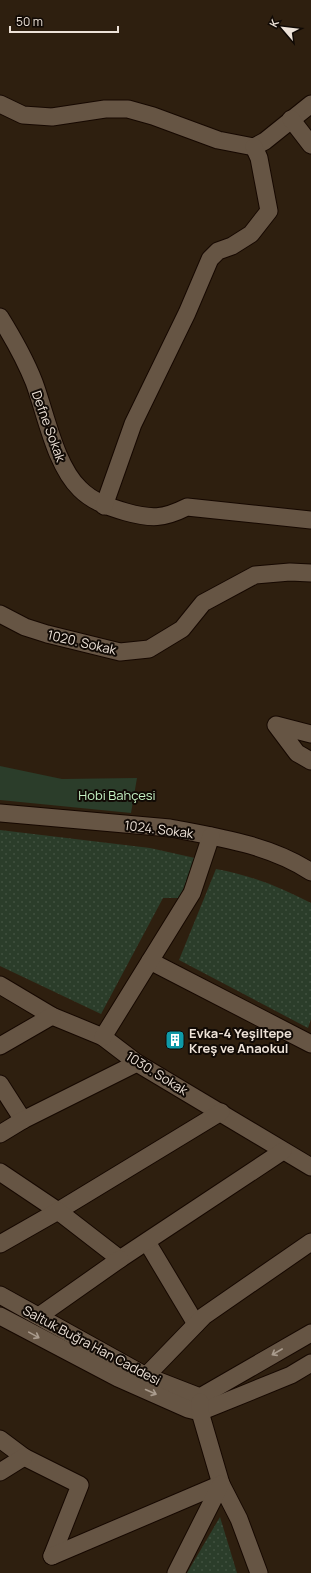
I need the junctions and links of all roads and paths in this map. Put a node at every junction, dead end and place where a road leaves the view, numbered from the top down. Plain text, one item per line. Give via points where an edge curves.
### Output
1 (0, 104) edge
2 (311, 104) edge
3 (291, 119) junction
4 (311, 145) edge
5 (254, 146) junction
6 (0, 317) edge
7 (104, 506) junction
8 (311, 520) edge
9 (311, 573) edge
10 (0, 614) edge
11 (311, 734) edge
12 (311, 761) edge
13 (0, 812) edge
14 (211, 836) junction
15 (311, 872) edge
16 (150, 961) junction
17 (0, 985) edge
18 (52, 1016) junction
19 (103, 1037) junction
20 (311, 1044) edge
21 (0, 1046) edge
22 (137, 1063) junction
23 (0, 1084) edge
24 (221, 1112) junction
25 (23, 1120) junction
26 (0, 1134) edge
27 (283, 1151) junction
28 (311, 1167) edge
29 (0, 1172) edge
30 (58, 1211) junction
31 (147, 1242) junction
32 (311, 1242) edge
33 (0, 1244) edge
34 (120, 1259) junction
35 (0, 1295) edge
36 (0, 1316) edge
37 (39, 1316) junction
38 (196, 1324) junction
39 (311, 1332) edge
40 (311, 1363) edge
41 (146, 1376) junction
42 (200, 1405) junction
43 (0, 1439) edge
44 (24, 1457) junction
45 (0, 1472) edge
46 (221, 1484) junction
47 (176, 1573) edge
48 (259, 1573) edge

1 - 5 street via 23,115 52,117 105,108 128,109 218,140
2 - 3 street
3 - 4 street
3 - 5 street via 265,141
5 - 7 street via 259,158 269,211 251,234 218,251 210,259 133,424
6 - 7 street, Defne Sokak via 17,345 34,382 42,412 63,465 80,489
7 - 8 street, Defne Sokak via 145,517 170,515 187,507
9 - 10 street, 1020. Sokak via 255,575 204,603 182,629 149,649 120,652 25,627
11 - 12 street via 276,725 297,753
13 - 14 street, 1024. Sokak via 170,828
14 - 15 street, 1024. Sokak via 254,847 298,863
14 - 16 street via 192,893
16 - 19 street
16 - 20 street
17 - 18 street, 1030. Sokak
18 - 19 street, 1030. Sokak
18 - 21 street
19 - 22 street, 1030. Sokak
22 - 24 street, 1030. Sokak
22 - 25 street
23 - 25 street
24 - 27 street, 1030. Sokak
24 - 30 street
25 - 26 street
27 - 28 street, 1030. Sokak
27 - 31 street
29 - 30 street
30 - 33 street
30 - 34 street
31 - 34 street
31 - 38 street
32 - 38 street
34 - 37 street
35 - 37 street, Saltuk Buğra Han Caddesi
36 -> 42 street, Saltuk Buğra Han Caddesi via 118,1378 188,1409
37 - 41 street, Saltuk Buğra Han Caddesi
38 - 41 street
39 -> 42 street
40 - 42 street via 291,1376
41 - 42 street, Saltuk Buğra Han Caddesi
42 - 46 street
43 - 44 street
44 - 45 street
44 - 46 street via 80,1485 52,1556
46 - 47 street
46 - 48 street via 239,1519

